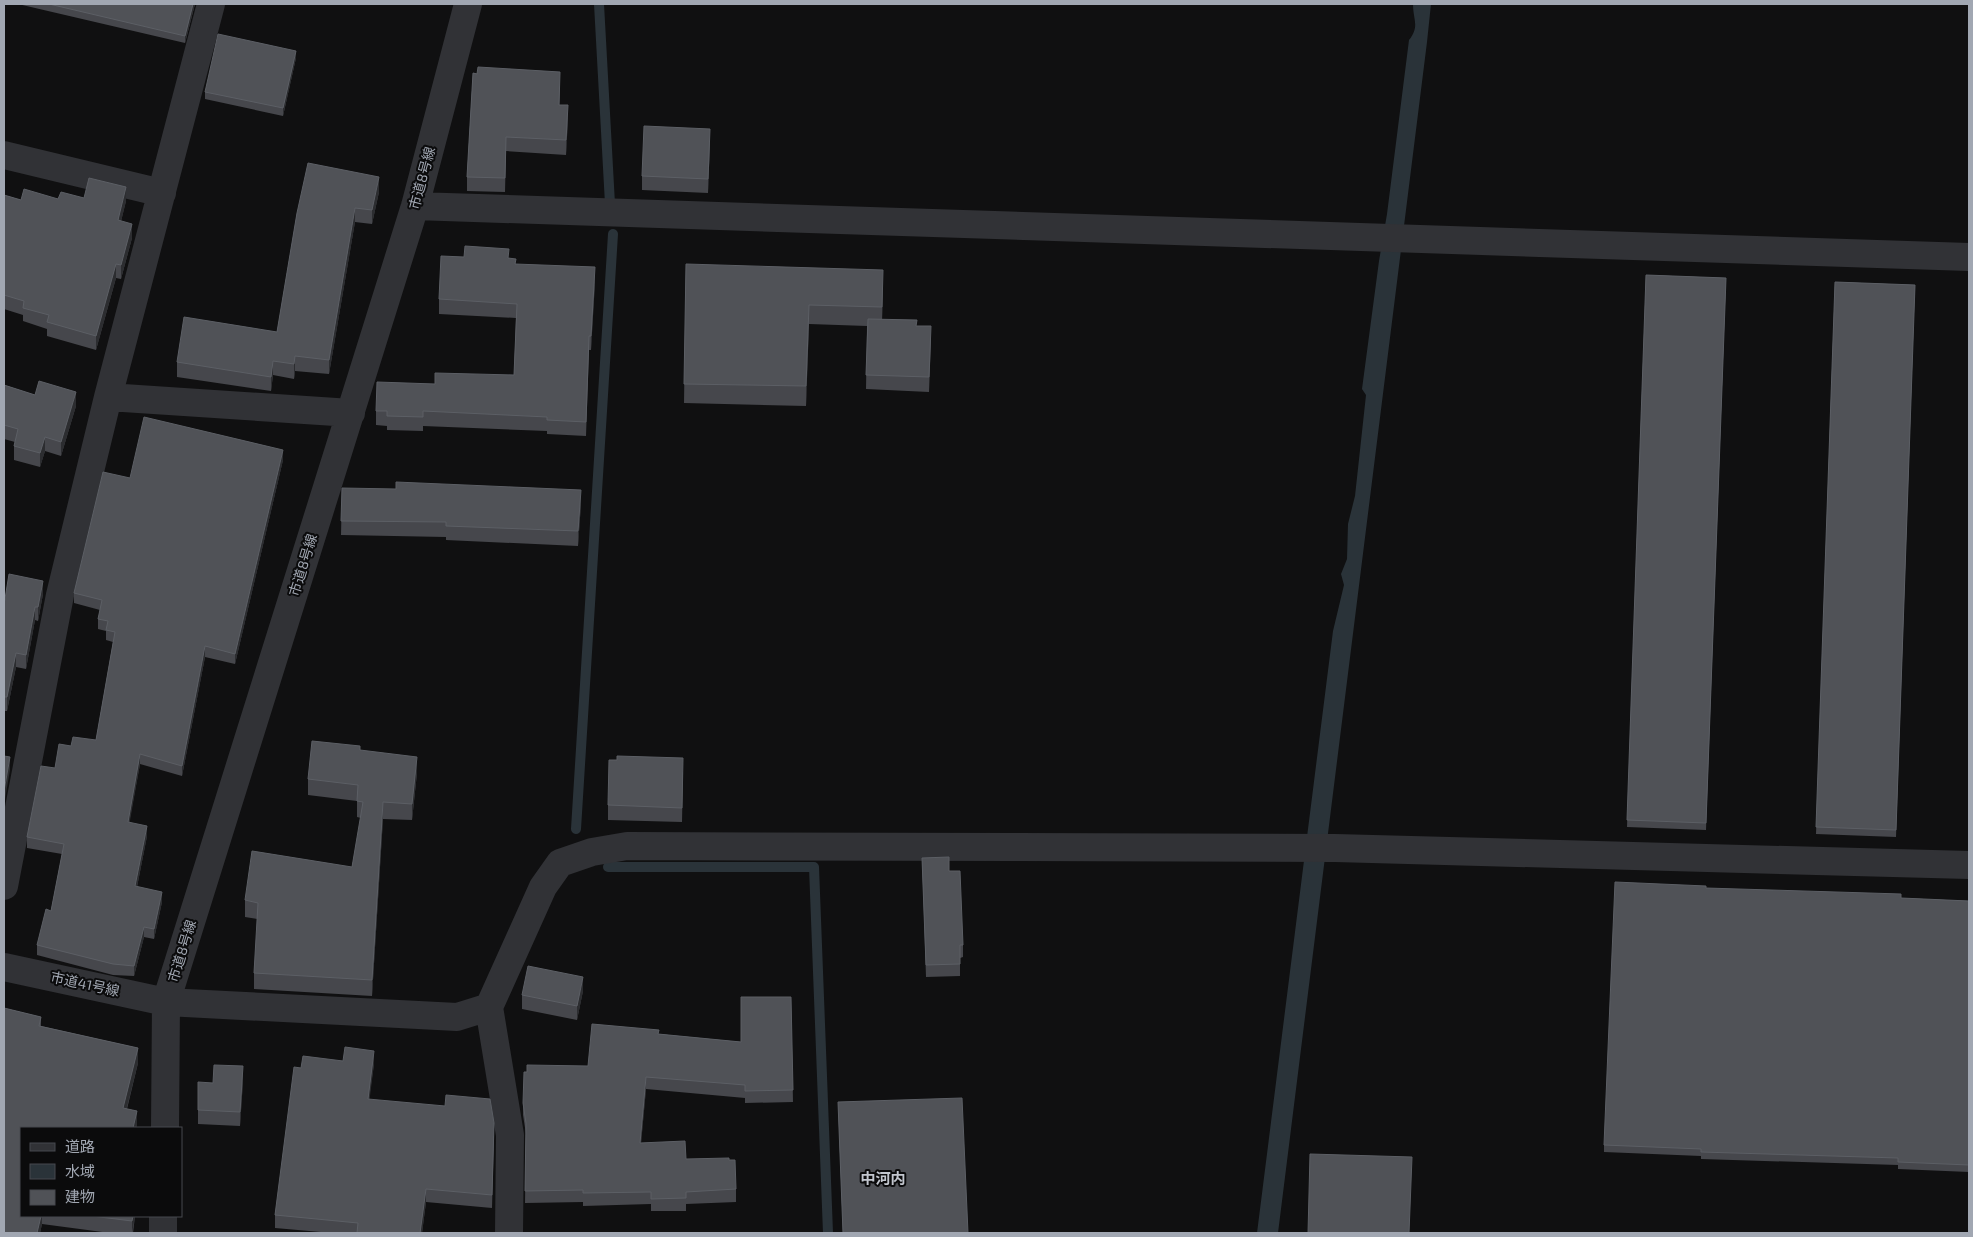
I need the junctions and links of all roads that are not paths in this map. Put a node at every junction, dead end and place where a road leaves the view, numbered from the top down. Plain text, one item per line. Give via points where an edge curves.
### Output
1 (211, 4) edge
2 (468, 4) edge
3 (4, 155) edge
4 (162, 193) junction
5 (415, 206) junction
6 (1969, 257) edge
7 (108, 398) junction
8 (351, 412) junction
9 (1969, 865) edge
10 (4, 886) edge
11 (4, 967) edge
12 (166, 1002) junction
13 (489, 1007) junction
14 (164, 1127) edge
15 (163, 1217) edge
16 (163, 1233) edge
17 (509, 1233) edge

1 - 4 street
2 - 5 street, 市道8号線
3 - 4 street
4 - 7 street
5 - 6 street
5 - 8 street, 市道8号線
7 - 8 street
7 - 10 street via 60,595
8 - 12 street, 市道8号線
9 - 13 street via 1313,849 627,846 592,852 560,863 543,887
11 - 12 street, 市道41号線
12 - 13 street, 市道41号線 via 457,1017
12 - 14 street, 市道8号線
13 - 17 street via 510,1136
15 - 16 street

